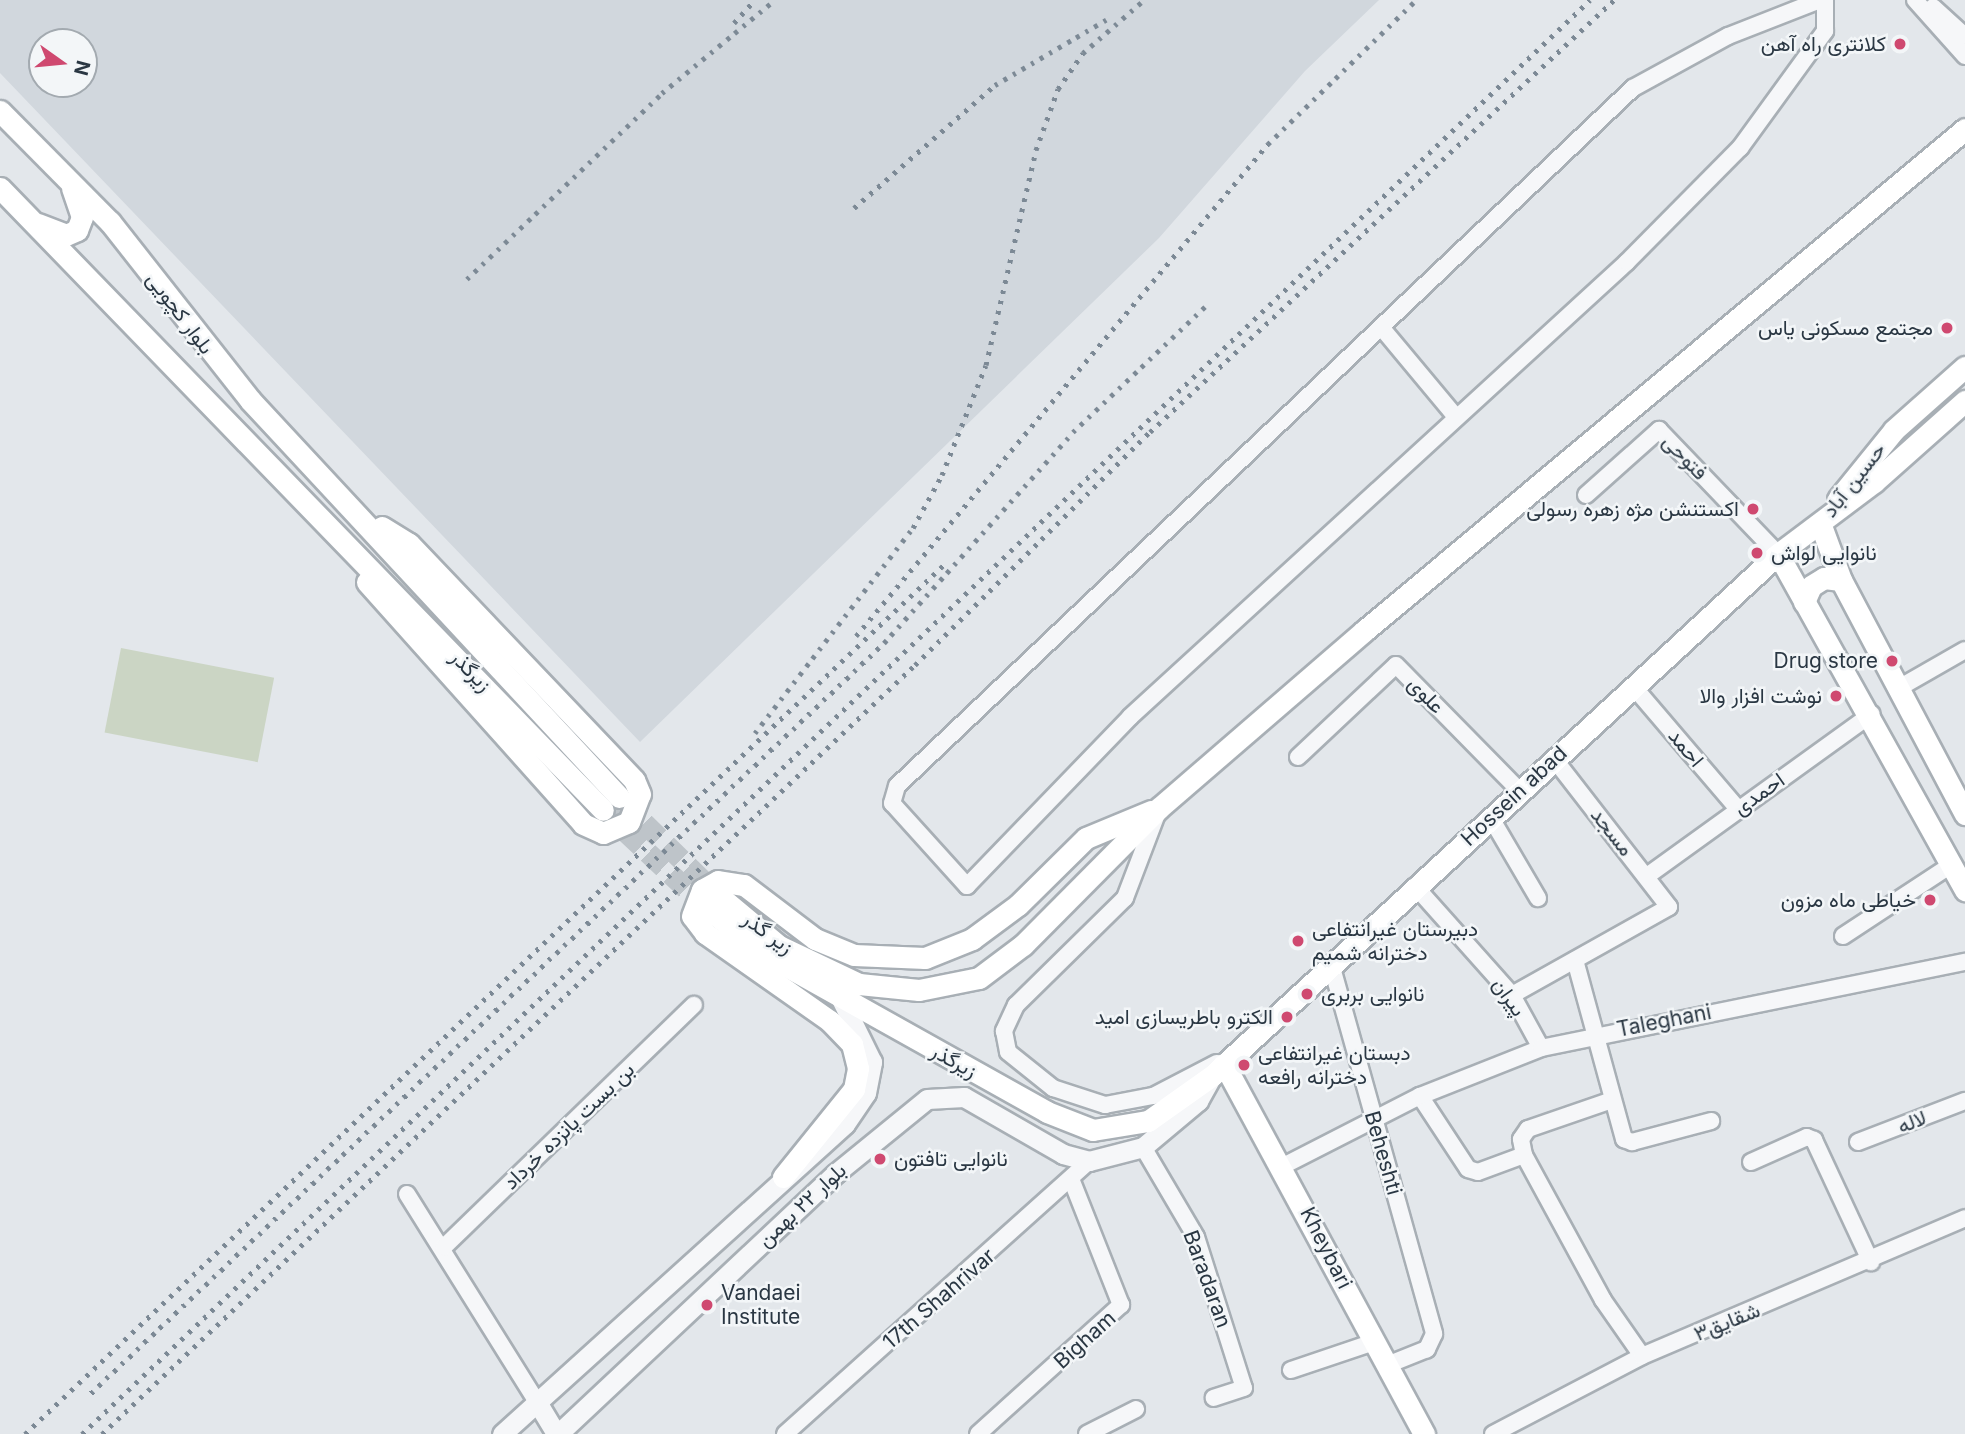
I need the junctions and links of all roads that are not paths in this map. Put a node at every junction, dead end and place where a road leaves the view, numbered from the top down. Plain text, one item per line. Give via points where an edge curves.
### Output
1 (1822, 0) edge
2 (1916, 0) edge
3 (1927, 0) edge
4 (1965, 36) edge
5 (1965, 56) edge
6 (0, 111) edge
7 (1964, 125) edge
8 (69, 180) junction
9 (0, 188) edge
10 (33, 221) junction
11 (1381, 327) junction
12 (1965, 367) edge
13 (1965, 401) edge
14 (1456, 417) junction
15 (1586, 495) dead end
16 (361, 515) junction
17 (1820, 523) junction
18 (338, 532) junction
19 (1779, 554) junction
20 (1841, 580) junction
21 (1804, 602) junction
22 (1965, 650) edge
23 (1633, 686) junction
24 (1897, 689) junction
25 (1872, 714) junction
26 (1298, 757) dead end
27 (1554, 759) junction
28 (1520, 791) junction
29 (1159, 808) junction
30 (1738, 809) junction
31 (1965, 814) edge
32 (1491, 818) junction
33 (1951, 864) junction
34 (1647, 876) junction
35 (1415, 886) junction
36 (1965, 890) edge
37 (1538, 898) dead end
38 (712, 901) joint
39 (1843, 936) dead end
40 (1575, 960) junction
41 (1965, 962) edge
42 (1331, 964) junction
43 (1512, 995) junction
44 (840, 997) junction
45 (694, 1005) dead end
46 (1592, 1035) junction
47 (1541, 1048) junction
48 (1223, 1064) junction
49 (1420, 1096) junction
50 (1612, 1100) junction
51 (1965, 1101) edge
52 (1374, 1119) junction
53 (1711, 1121) dead end
54 (1858, 1142) dead end
55 (1143, 1147) junction
56 (1524, 1155) junction
57 (1089, 1161) junction
58 (1751, 1163) dead end
59 (1283, 1166) junction
60 (783, 1177) junction
61 (1072, 1181) junction
62 (407, 1194) dead end
63 (738, 1218) junction
64 (1965, 1218) edge
65 (760, 1243) junction
66 (444, 1247) junction
67 (1871, 1262) junction
68 (1374, 1342) junction
69 (1642, 1356) junction
70 (1387, 1365) junction
71 (1291, 1370) dead end
72 (1214, 1398) dead end
73 (537, 1402) junction
74 (1136, 1409) dead end
75 (521, 1427) edge
76 (502, 1434) edge
77 (557, 1434) edge
78 (785, 1434) edge
79 (978, 1434) edge
80 (1087, 1434) edge
81 (1424, 1434) edge
82 (1493, 1434) edge

1 - 11 street via 1728,36 1633,88
1 - 14 street via 1825,31 1740,148
2 - 5 street
3 - 4 street
6 - 8 main road, بلوار کچویی
7 - 29 main road
8 - 10 main road via 82,218 77,230 66,235
8 - 16 main road, بلوار کچویی via 133,249 181,319 250,400
9 - 10 main road, بلوار کچویی
10 - 18 main road, بلوار کچویی
11 - 14 street
11 - 14 street via 897,786 892,803 967,886 1130,717
12 - 17 main road, حسین آباد via 1894,430
13 - 17 main road, حسین آباد
15 - 19 street, فتوحی via 1659,430
16 - 18 main road, زیرگذر via 611,803
16 - 18 main road via 409,544 634,780 639,804 629,822 603,833 583,824 363,578
17 - 19 main road, Hossein abad
17 - 20 main road
19 - 21 main road
19 - 23 main road, Hossein abad
20 - 21 main road via 1824,578 1811,586
20 - 24 main road
21 - 25 main road
22 - 24 street
23 - 27 main road, Hossein abad
23 - 30 street, احمد
24 - 31 main road
25 - 30 street, احمدی
25 - 33 main road
26 - 28 street, علوی via 1396,665
27 - 28 main road, Hossein abad
27 - 34 street, مسجد
28 - 32 main road, Hossein abad
29 - 38 main road, زیر گذر via 1023,945 979,978 919,990 859,984 779,946
29 - 48 street via 1125,898 1016,1005 1004,1031 1009,1052 1053,1088 1105,1105 1153,1096
29 - 60 main road via 1086,838 1009,912 972,939 925,958 854,955 815,939 744,885 718,881 702,890 692,916 705,933 830,1021 852,1044 858,1068 854,1089
30 - 34 street, احمدی
32 - 35 main road, Hossein abad
32 - 37 street
33 - 36 main road
33 - 39 street
34 - 40 street, مسجد via 1669,907
35 - 42 main road, Hossein abad
35 - 43 street, پیران
38 - 44 main road, زیرگذر via 763,953
40 - 43 street
40 - 46 street
41 - 46 street, Taleghani
42 - 48 main road, Hossein abad
42 - 52 street, Beheshti
43 - 47 street, پیران
44 - 48 main road, زیرگذر via 1047,1112 1093,1130 1148,1121
44 - 60 street, بلوار ۲۲ بهمن via 872,1062 866,1093 845,1124
45 - 66 street, بن بست پانزده خرداد
46 - 47 street, Taleghani
46 - 50 street
47 - 49 street, Taleghani
48 - 55 street via 1198,1101
48 - 59 main road, Kheybari
49 - 52 street, Taleghani
49 - 56 street via 1472,1171
50 - 53 street via 1627,1142
50 - 56 street via 1528,1129 1521,1139
51 - 54 street, لاله
52 - 59 street, Taleghani
52 - 70 street, Beheshti via 1432,1343
55 - 57 street
55 - 72 street, Baradaran via 1196,1237 1244,1388
56 - 69 street via 1603,1300
57 - 61 street, 17th Shahrivar
57 - 65 street, بلوار ۲۲ بهمن via 1063,1154 964,1097 943,1094 901,1117
58 - 67 street via 1807,1137 1814,1140
59 - 68 main road, Kheybari
60 - 63 street, بلوار ۲۲ بهمن
61 - 78 street, 17th Shahrivar
61 - 79 street, Bigham via 1121,1305
62 - 66 street
63 - 65 street
63 - 73 street, بلوار ۲۲ بهمن
64 - 67 street, شقایق۳
65 - 77 street, بلوار ۲۲ بهمن
66 - 73 street
67 - 69 street, شقایق۳
68 - 70 main road, Kheybari
68 - 71 street
69 - 82 street, شقایق۳
70 - 81 main road, Kheybari
73 - 75 street, بلوار ۲۲ بهمن
73 - 77 street
74 - 80 street
75 - 76 street, بلوار ۲۲ بهمن

